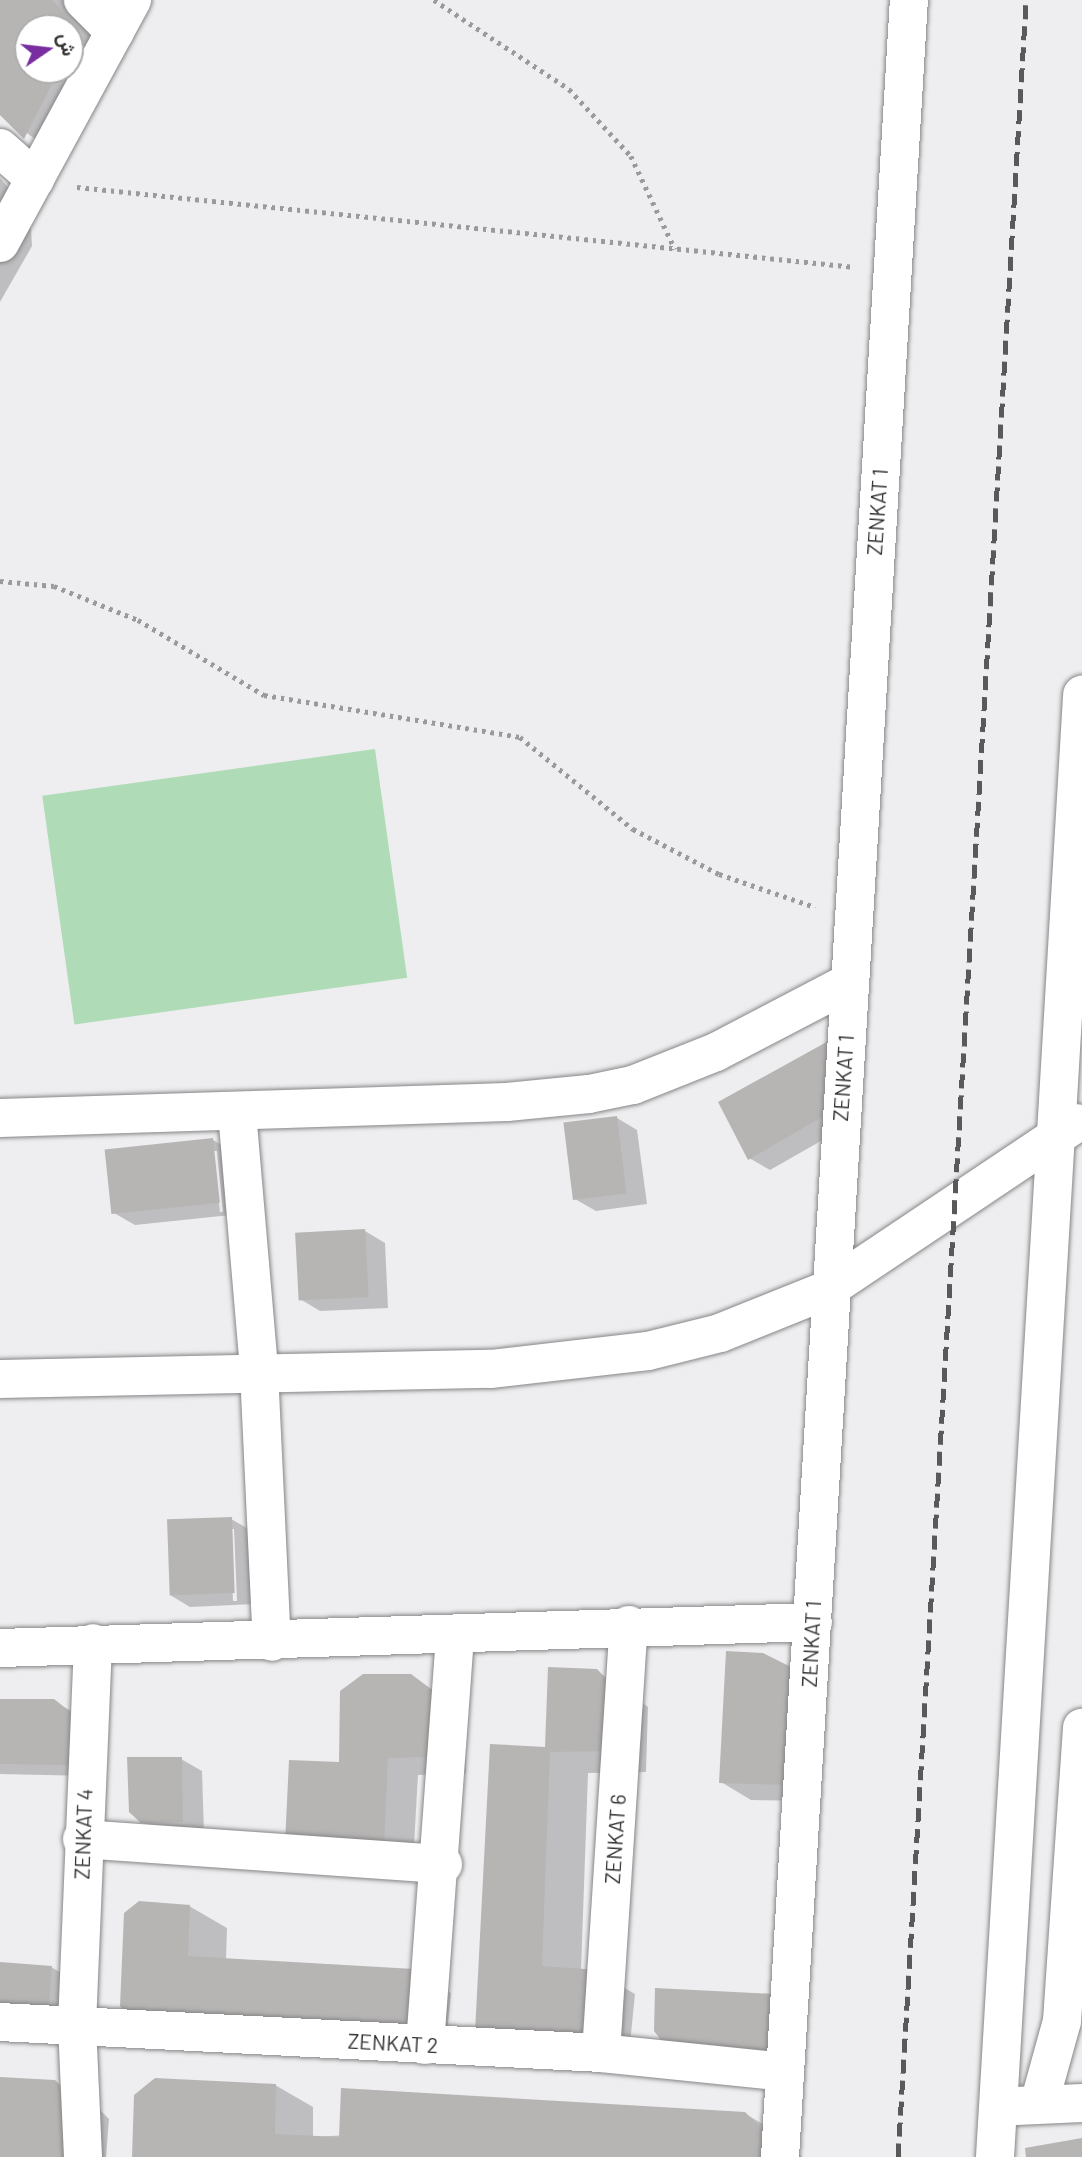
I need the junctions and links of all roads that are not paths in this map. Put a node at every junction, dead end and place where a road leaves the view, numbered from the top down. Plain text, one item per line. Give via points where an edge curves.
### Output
1 (83, 0) edge
2 (909, 0) edge
3 (124, 16) edge
4 (0, 148) edge
5 (35, 179) junction
6 (0, 243) edge
7 (1082, 695) edge
8 (850, 982) junction
9 (237, 1112) junction
10 (0, 1118) edge
11 (1075, 1130) edge
12 (827, 1290) junction
13 (259, 1371) junction
14 (0, 1379) edge
15 (813, 1622) junction
16 (629, 1625) junction
17 (455, 1634) junction
18 (272, 1642) junction
19 (93, 1643) junction
20 (0, 1648) edge
21 (1082, 1728) edge
22 (82, 1839) junction
23 (443, 1864) junction
24 (1077, 1886) edge
25 (0, 2022) edge
26 (77, 2025) junction
27 (425, 2045) junction
28 (601, 2053) junction
29 (785, 2072) junction
30 (1082, 2103) edge
31 (1039, 2104) junction
32 (999, 2107) junction
33 (83, 2157) edge
34 (780, 2157) edge
35 (995, 2157) edge

1 - 3 street
2 - 8 street, ZENKAT 1
3 - 5 street
4 - 5 street
5 - 6 street
7 - 11 street
8 - 9 street via 716,1052 609,1090 507,1102
8 - 12 street, ZENKAT 1
9 - 10 street
9 - 13 street
11 - 12 street
11 - 32 street
12 - 13 street via 720,1333 604,1360 490,1368
12 - 15 street, ZENKAT 1
13 - 14 street
13 - 18 street
15 - 16 street
15 - 29 street, ZENKAT 1
16 - 17 street
16 - 28 street, ZENKAT 6
17 - 18 street
17 - 23 street
18 - 19 street
19 - 20 street
19 - 22 street, ZENKAT 4
21 - 24 street
22 - 23 street
22 - 26 street, ZENKAT 4
23 - 27 street
24 - 31 street via 1062,2021
25 - 26 street, ZENKAT 2
26 - 27 street, ZENKAT 2
26 - 33 street, ZENKAT 4
27 - 28 street, ZENKAT 2
28 - 29 street, ZENKAT 2
29 - 34 street, ZENKAT 1
30 - 31 street
31 - 32 street
32 - 35 street

